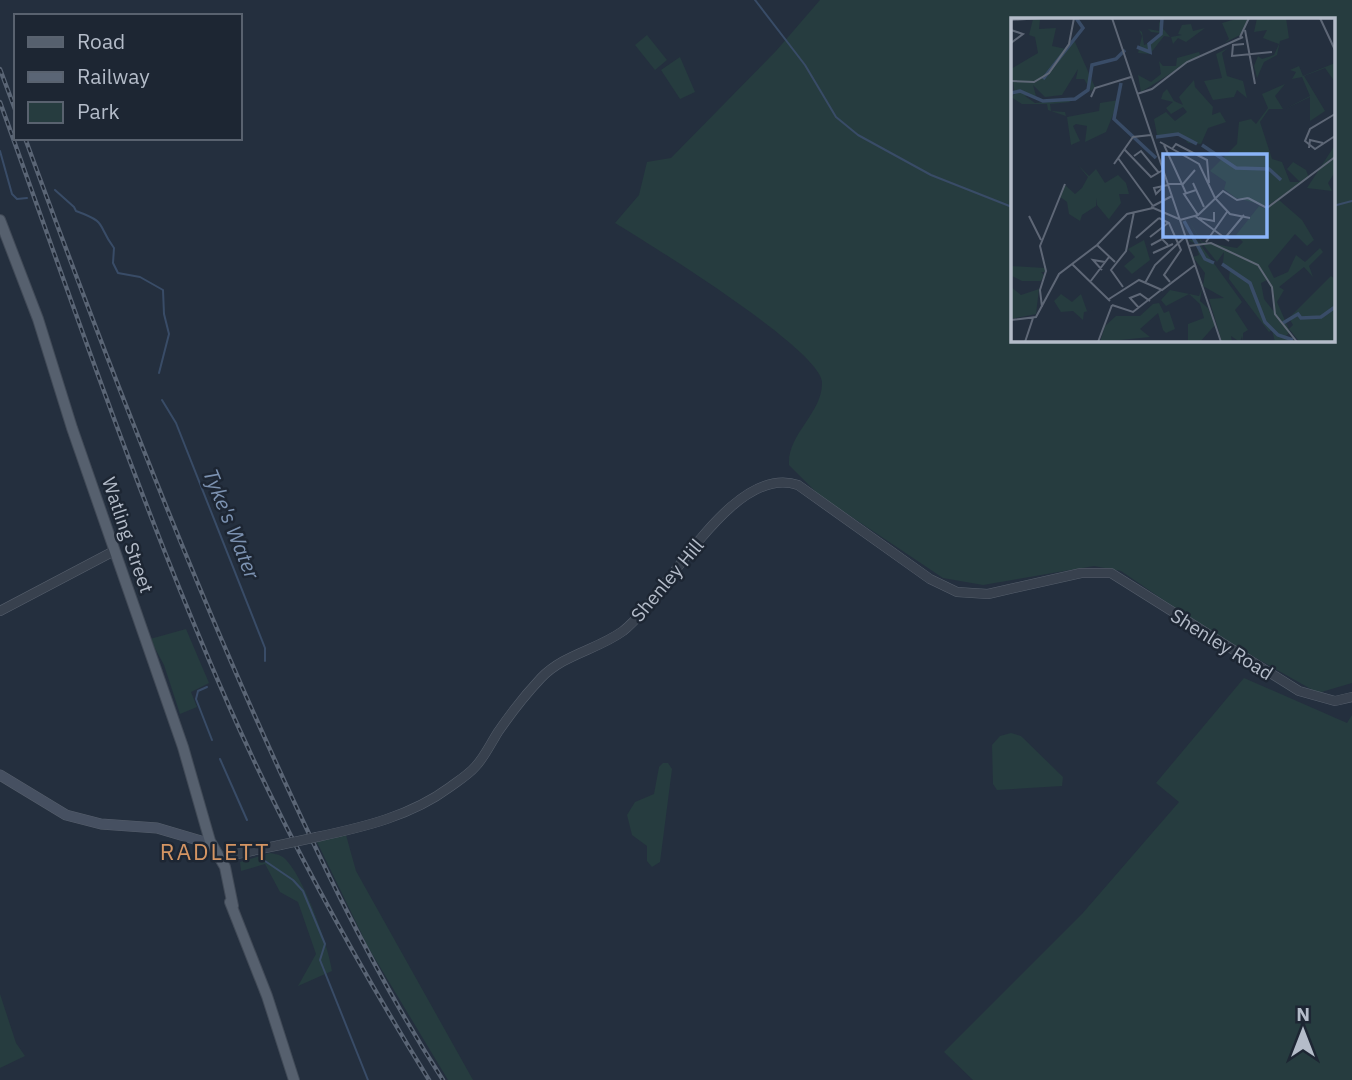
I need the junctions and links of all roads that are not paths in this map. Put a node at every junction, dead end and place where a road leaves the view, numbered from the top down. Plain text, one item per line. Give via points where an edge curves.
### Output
1 (0, 220) edge
2 (114, 551) junction
3 (1099, 572) joint
4 (0, 611) edge
5 (1352, 697) edge
6 (0, 775) edge
7 (210, 841) junction
8 (219, 860) junction
9 (294, 1080) edge

1 - 2 main road, Watling Street via 38,319
2 - 4 street
2 - 7 main road, Watling Street via 183,747
3 - 5 street, Shenley Road via 1119,576 1299,691 1335,701
3 - 8 street, Shenley Hill, bridge via 988,594 957,592 930,579 798,485 776,482 746,497 720,518 624,630 578,652 544,676 507,719 475,767 447,789 392,817
6 - 7 main road via 66,815 101,824 147,826
7 - 8 main road, Watling Street
8 - 9 main road, Watling Street

